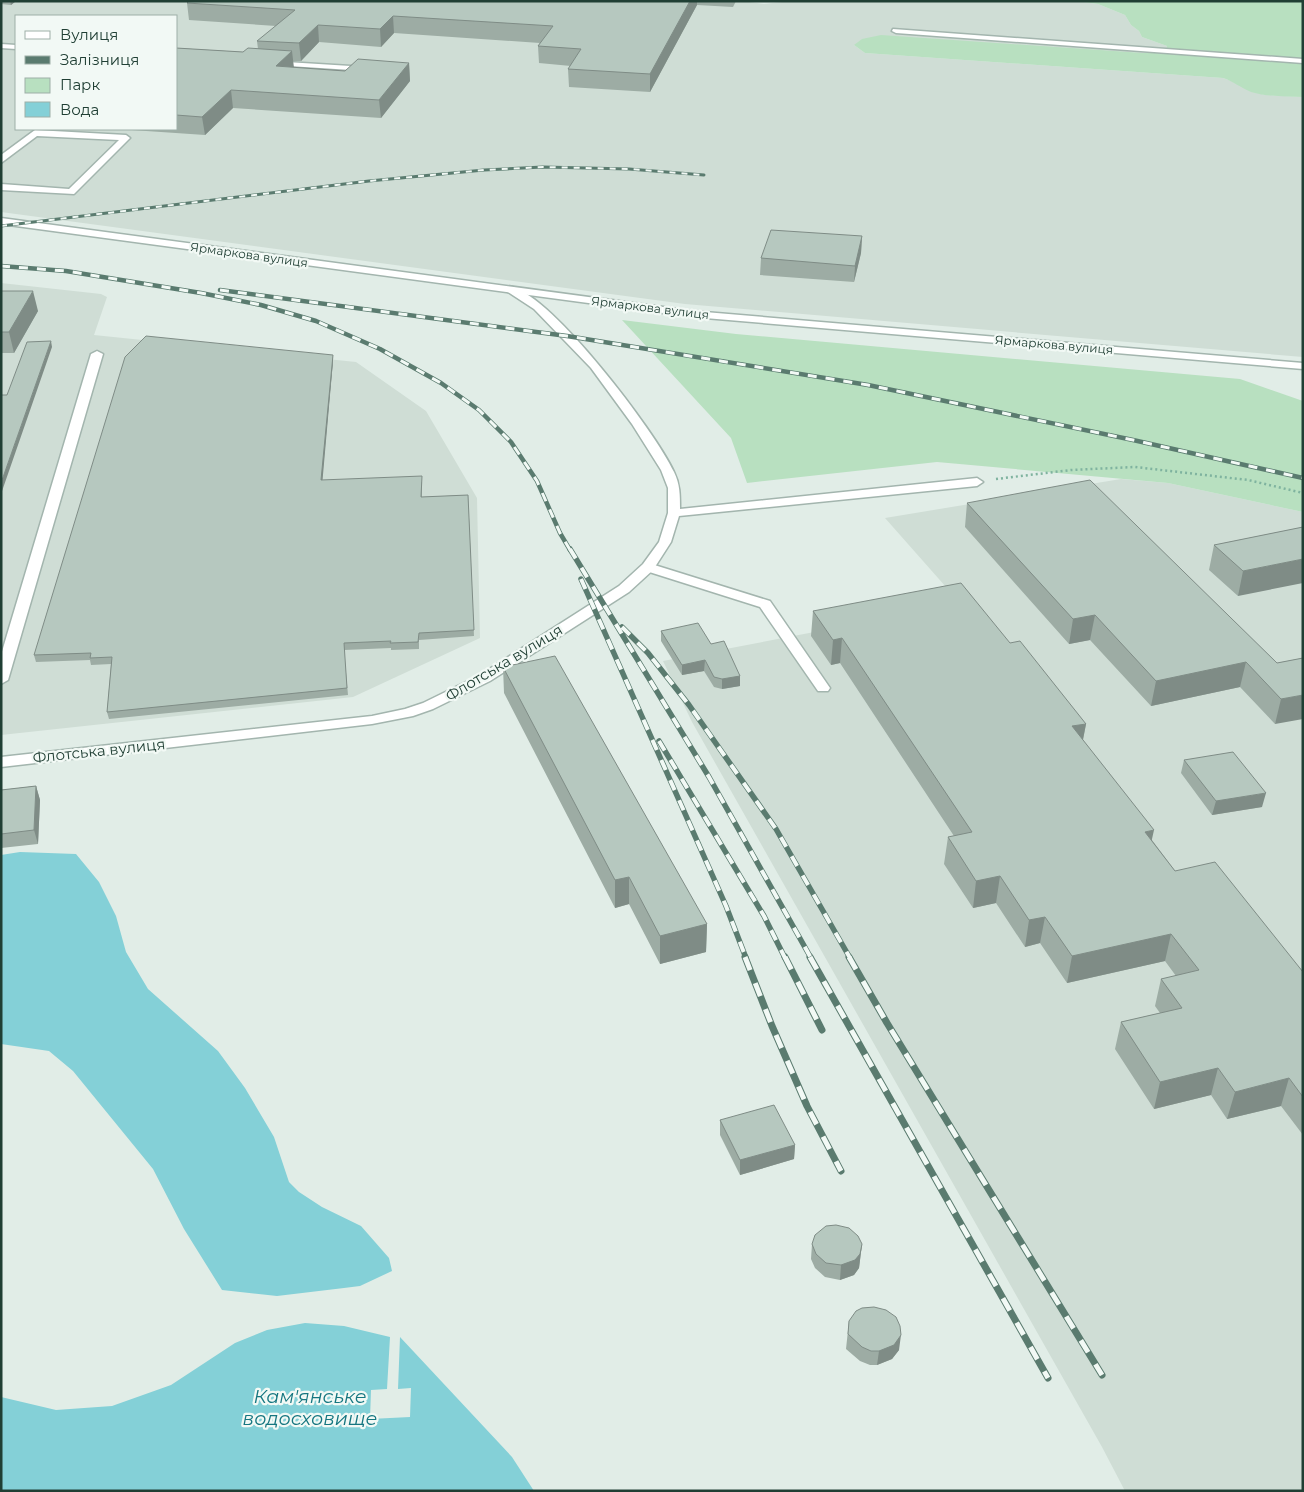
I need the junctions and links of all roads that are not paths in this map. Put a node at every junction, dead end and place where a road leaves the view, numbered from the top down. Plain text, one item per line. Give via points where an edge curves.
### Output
1 (896, 31) dead end
2 (1, 46) edge
3 (15, 47) edge
4 (1303, 61) edge
5 (265, 63) edge
6 (374, 70) edge
7 (1, 160) edge
8 (1, 187) edge
9 (1, 221) edge
10 (512, 290) junction
11 (97, 354) dead end
12 (1303, 366) edge
13 (977, 482) road end
14 (674, 513) junction
15 (648, 567) junction
16 (1, 680) edge
17 (823, 688) dead end
18 (1, 762) edge

1 - 4 street
2 - 3 street
5 - 6 street
7 - 8 street via 35,133 126,138 71,192
9 - 10 street, Ярмаркова вулиця
10 - 12 street, Ярмаркова вулиця via 693,314
10 - 14 street, Флотська вулиця via 538,307 567,336 595,366 637,423 667,470 674,488
11 - 16 street
13 - 14 street
14 - 15 street, Флотська вулиця via 665,542
15 - 17 street via 765,604
15 - 18 street, Флотська вулиця via 602,604 485,678 448,698 408,713 372,720

